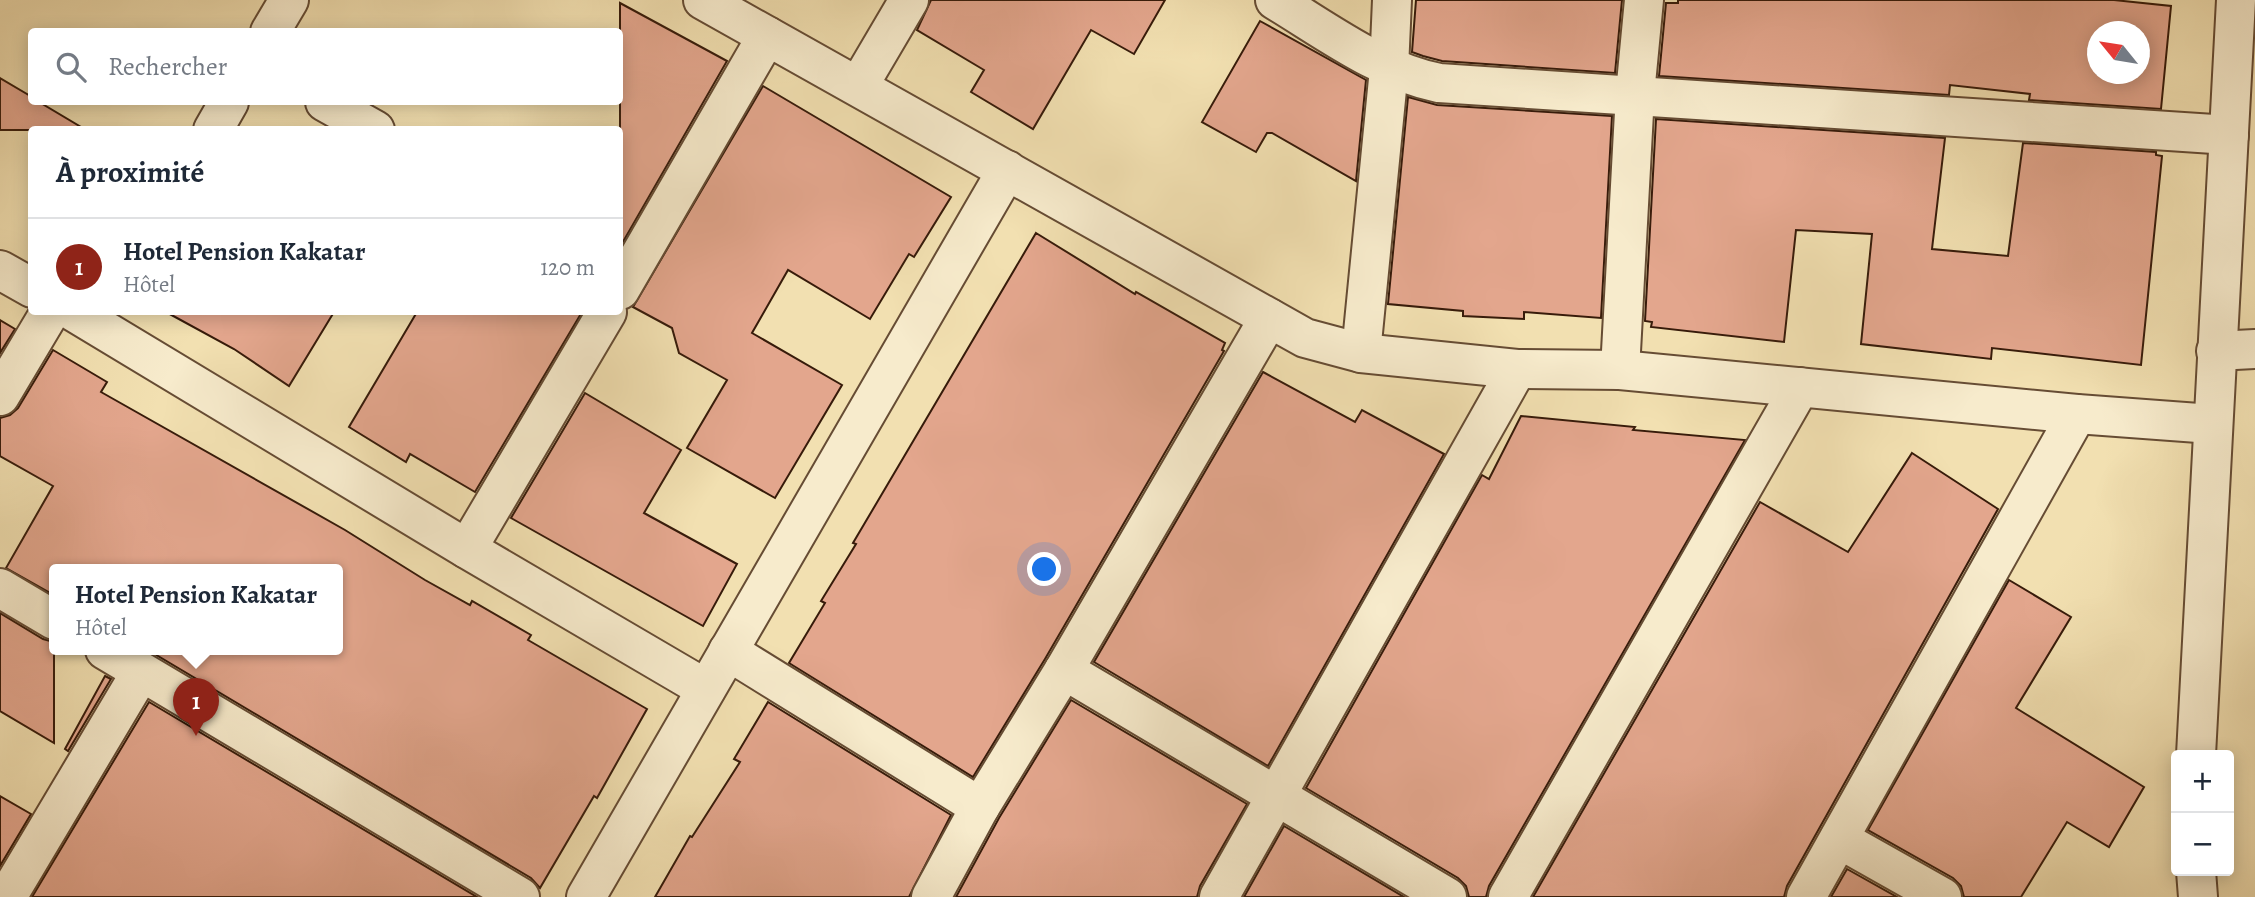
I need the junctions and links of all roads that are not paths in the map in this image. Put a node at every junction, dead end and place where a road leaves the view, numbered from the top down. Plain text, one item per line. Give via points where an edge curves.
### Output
1 (289, 0) edge
2 (703, 0) edge
3 (909, 0) edge
4 (1275, 0) edge
5 (1392, 0) edge
6 (1644, 0) edge
7 (2236, 0) edge
8 (272, 28) edge
9 (767, 36) junction
10 (1389, 69) junction
11 (859, 85) junction
12 (1636, 94) junction
13 (227, 105) edge
14 (330, 105) edge
15 (215, 126) edge
16 (369, 126) edge
17 (2229, 135) junction
18 (1007, 170) junction
19 (0, 270) edge
20 (623, 275) edge
21 (28, 286) edge
22 (48, 315) edge
23 (605, 315) edge
24 (92, 316) edge
25 (1269, 318) junction
26 (2255, 349) edge
27 (2216, 351) junction
28 (1361, 353) junction
29 (1517, 369) junction
30 (1620, 370) junction
31 (1800, 387) junction
32 (0, 396) edge
33 (2077, 414) junction
34 (2212, 424) junction
35 (467, 549) junction
36 (0, 588) edge
37 (49, 617) edge
38 (728, 651) junction
39 (113, 655) edge
40 (1064, 670) junction
41 (141, 672) junction
42 (706, 689) junction
43 (2196, 750) edge
44 (1278, 796) junction
45 (980, 807) junction
46 (1839, 839) junction
47 (2196, 876) edge
48 (7, 897) edge
49 (520, 897) edge
50 (586, 897) edge
51 (931, 897) edge
52 (1219, 897) edge
53 (1447, 897) edge
54 (1508, 897) edge
55 (1806, 897) edge
56 (1942, 897) edge
57 (2198, 897) edge

1 - 8 street
2 - 9 street
3 - 11 street
4 - 10 street
5 - 10 street
6 - 12 street
7 - 17 street
9 - 11 street
9 - 20 street
10 - 12 street via 1439,83
10 - 28 street
11 - 18 street
12 - 17 street
12 - 30 street
13 - 15 street
14 - 16 street
17 - 27 street
18 - 25 street
18 - 38 street
19 - 21 street
22 - 32 street
23 - 35 street
24 - 35 street
25 - 28 street via 1305,338
25 - 40 street
26 - 27 street
27 - 34 street
28 - 29 street
29 - 30 street
29 - 44 street
30 - 31 street
31 - 33 street
31 - 54 street
33 - 34 street
33 - 46 street
34 - 43 street
35 - 42 street
36 - 37 street
38 - 42 street
38 - 45 street
39 - 41 street
40 - 44 street
40 - 45 street
41 - 48 street
41 - 49 street
42 - 50 street
44 - 52 street
44 - 53 street
45 - 51 street
46 - 55 street
46 - 56 street
47 - 57 street

